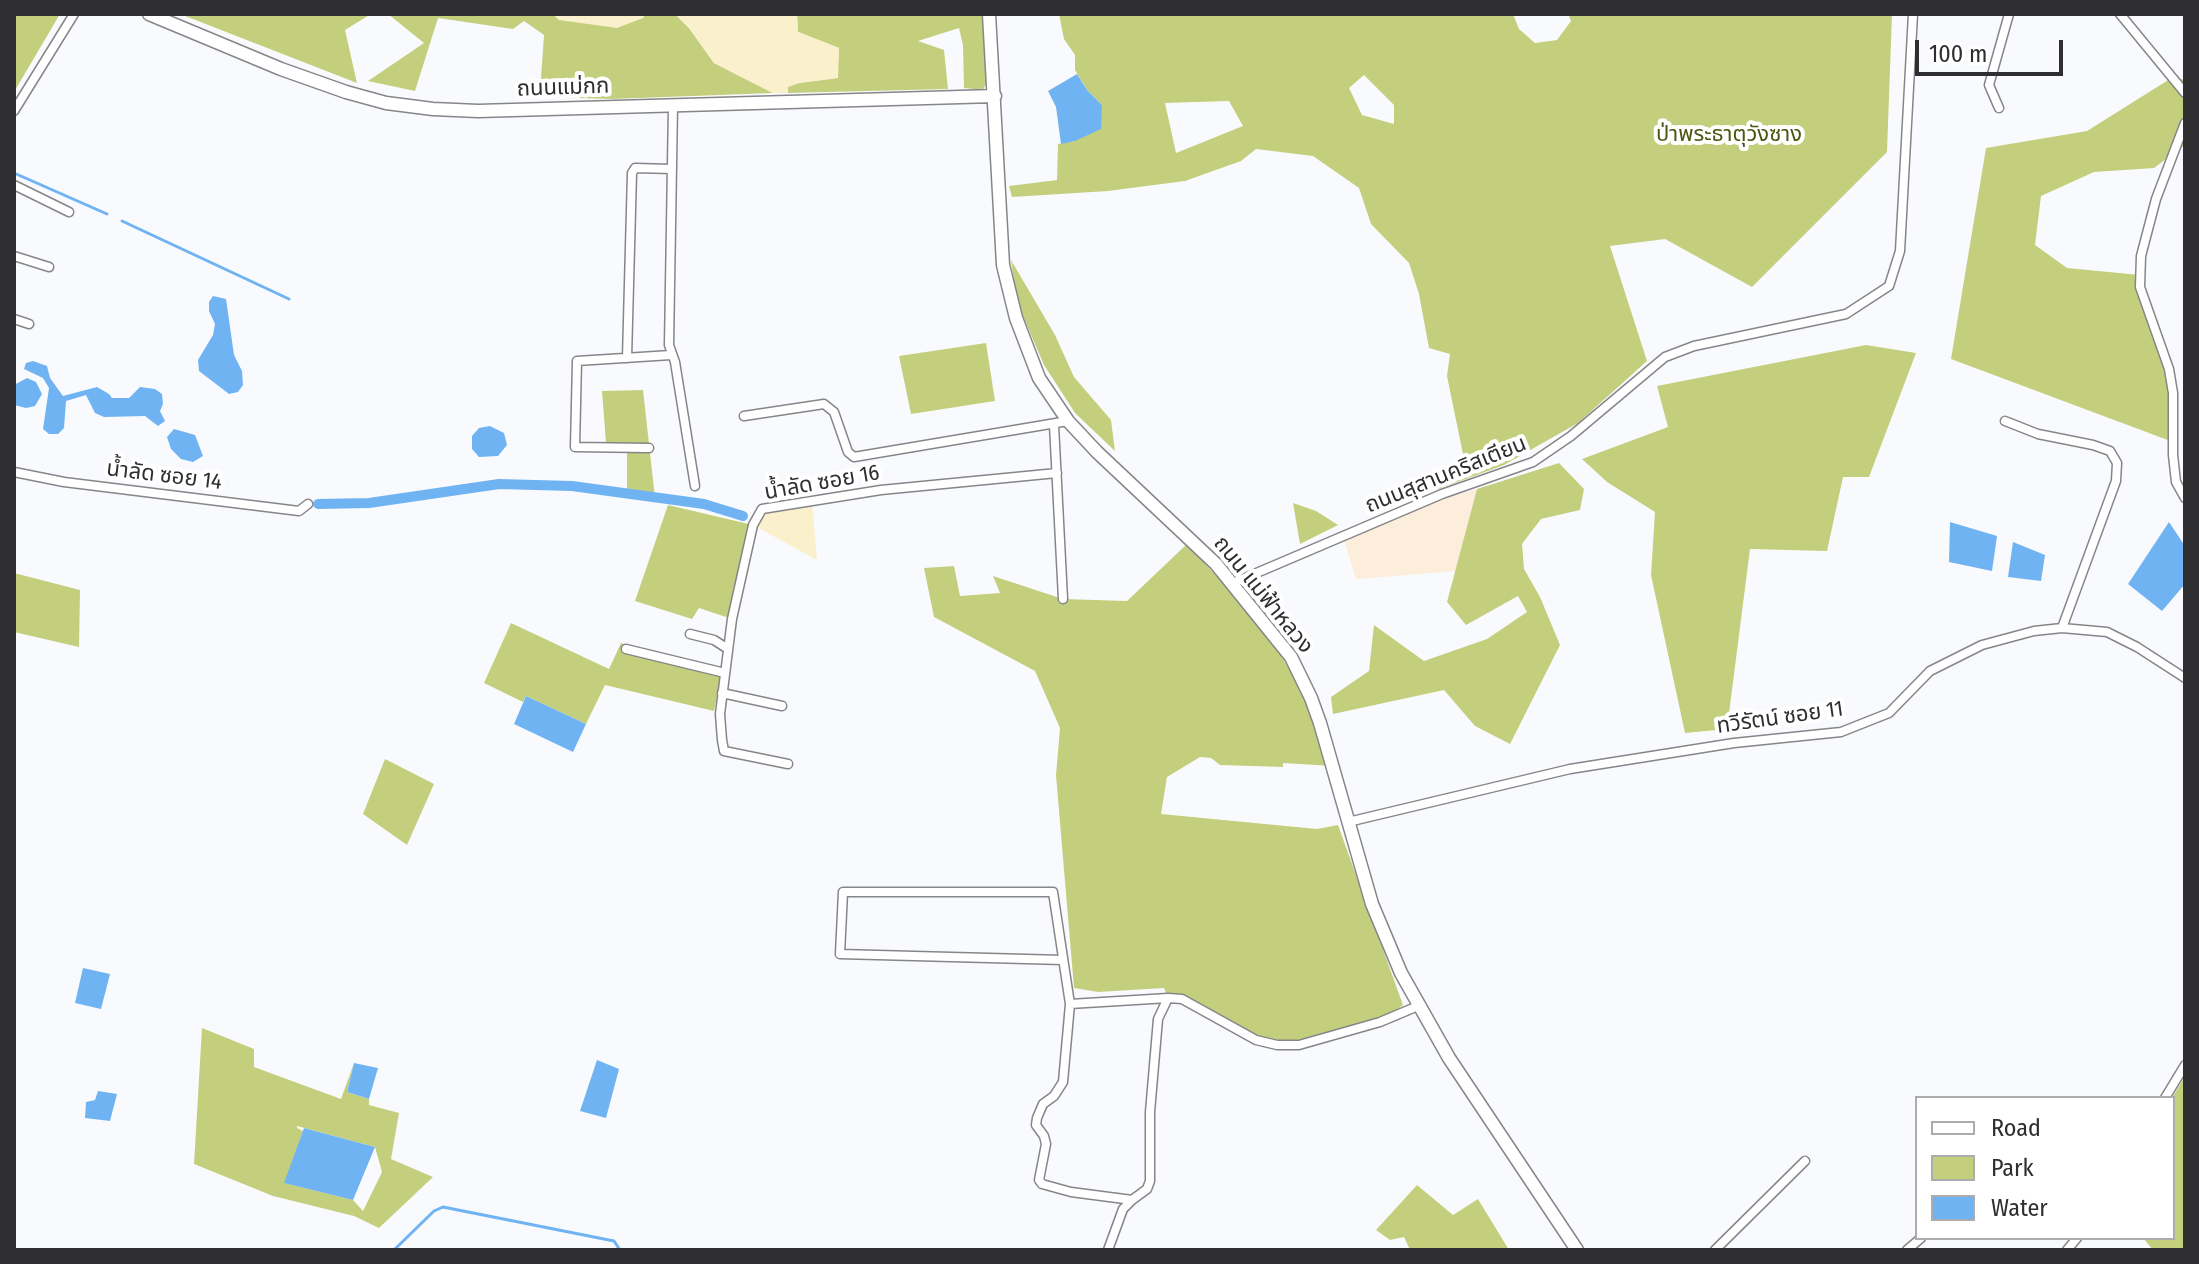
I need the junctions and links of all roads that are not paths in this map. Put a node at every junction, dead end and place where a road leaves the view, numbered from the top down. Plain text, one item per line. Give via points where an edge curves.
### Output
1 (74, 14) edge
2 (149, 14) edge
3 (989, 14) edge
4 (1913, 14) edge
5 (2009, 14) edge
6 (2120, 14) edge
7 (2185, 93) edge
8 (995, 96) junction
9 (673, 105) junction
10 (1999, 108) dead end
11 (14, 111) edge
12 (2185, 123) edge
13 (672, 169) junction
14 (14, 185) edge
15 (69, 212) dead end
16 (14, 256) edge
17 (49, 267) dead end
18 (14, 319) edge
19 (29, 324) dead end
20 (671, 355) junction
21 (627, 358) junction
22 (744, 416) dead end
23 (1068, 421) junction
24 (2005, 421) dead end
25 (1054, 425) junction
26 (649, 448) dead end
27 (14, 472) edge
28 (1057, 473) junction
29 (695, 486) dead end
30 (2185, 498) edge
31 (308, 504) dead end
32 (1233, 583) junction
33 (1063, 599) dead end
34 (2062, 628) junction
35 (690, 634) dead end
36 (626, 649) dead end
37 (728, 649) junction
38 (725, 673) junction
39 (2185, 678) edge
40 (722, 693) junction
41 (782, 706) dead end
42 (788, 764) dead end
43 (1348, 822) junction
44 (1063, 960) junction
45 (1168, 998) junction
46 (1070, 1004) junction
47 (1418, 1006) junction
48 (2185, 1065) edge
49 (2166, 1096) edge
50 (1805, 1161) dead end
51 (1132, 1200) junction
52 (1108, 1250) edge
53 (1577, 1250) edge
54 (1715, 1250) edge

1 - 11 street
2 - 9 street, ถนนแม่กก via 294,74 399,105 478,111
3 - 8 street, ถนน แม่ฟ้าหลวง
4 - 32 street, ถนนสุสานคริสเตียน via 1900,251 1889,286 1846,314 1665,357 1533,462 1442,494
5 - 10 street via 1989,85
6 - 7 street
8 - 9 street, ถนนแม่กก
8 - 23 street, ถนน แม่ฟ้าหลวง via 999,225 1008,292 1039,378
9 - 13 street
12 - 30 street via 2148,227 2140,287 2169,369 2174,469
13 - 20 street
13 - 21 street via 635,168 632,173
14 - 15 street
16 - 17 street
18 - 19 street
20 - 21 street
20 - 29 street
21 - 26 street via 577,361 575,447
22 - 25 street via 824,404 834,412 854,457
23 - 25 street
23 - 32 street, ถนน แม่ฟ้าหลวง
24 - 34 street via 2110,451 2117,463 2116,481
25 - 28 street
27 - 31 street, น้ำลัด ซอย 14 via 299,511
28 - 33 street
28 - 37 street, น้ำลัด ซอย 16 via 881,490 762,509 753,525
32 - 43 street, ถนน แม่ฟ้าหลวง via 1301,677
34 - 39 street, ทวีรัตน์ ซอย 11 via 2107,632
34 - 43 street, ทวีรัตน์ ซอย 11 via 1982,645 1930,671 1889,713 1841,732 1570,769
35 - 37 street
36 - 38 street
37 - 38 street, น้ำลัด ซอย 16
38 - 40 street, น้ำลัด ซอย 16
40 - 41 street
40 - 42 street, น้ำลัด ซอย 16 via 724,751
43 - 47 street, ถนน แม่ฟ้าหลวง via 1378,921
44 - 44 street via 1053,892 843,892 840,954
44 - 46 street
45 - 46 street
45 - 47 street via 1182,999 1256,1040 1277,1045 1299,1045
45 - 51 street via 1158,1019 1150,1181
46 - 51 street via 1063,1082 1037,1118 1046,1144 1039,1180 1071,1192
47 - 53 street, ถนน แม่ฟ้าหลวง
48 - 49 street
50 - 54 street
51 - 52 street via 1123,1209

